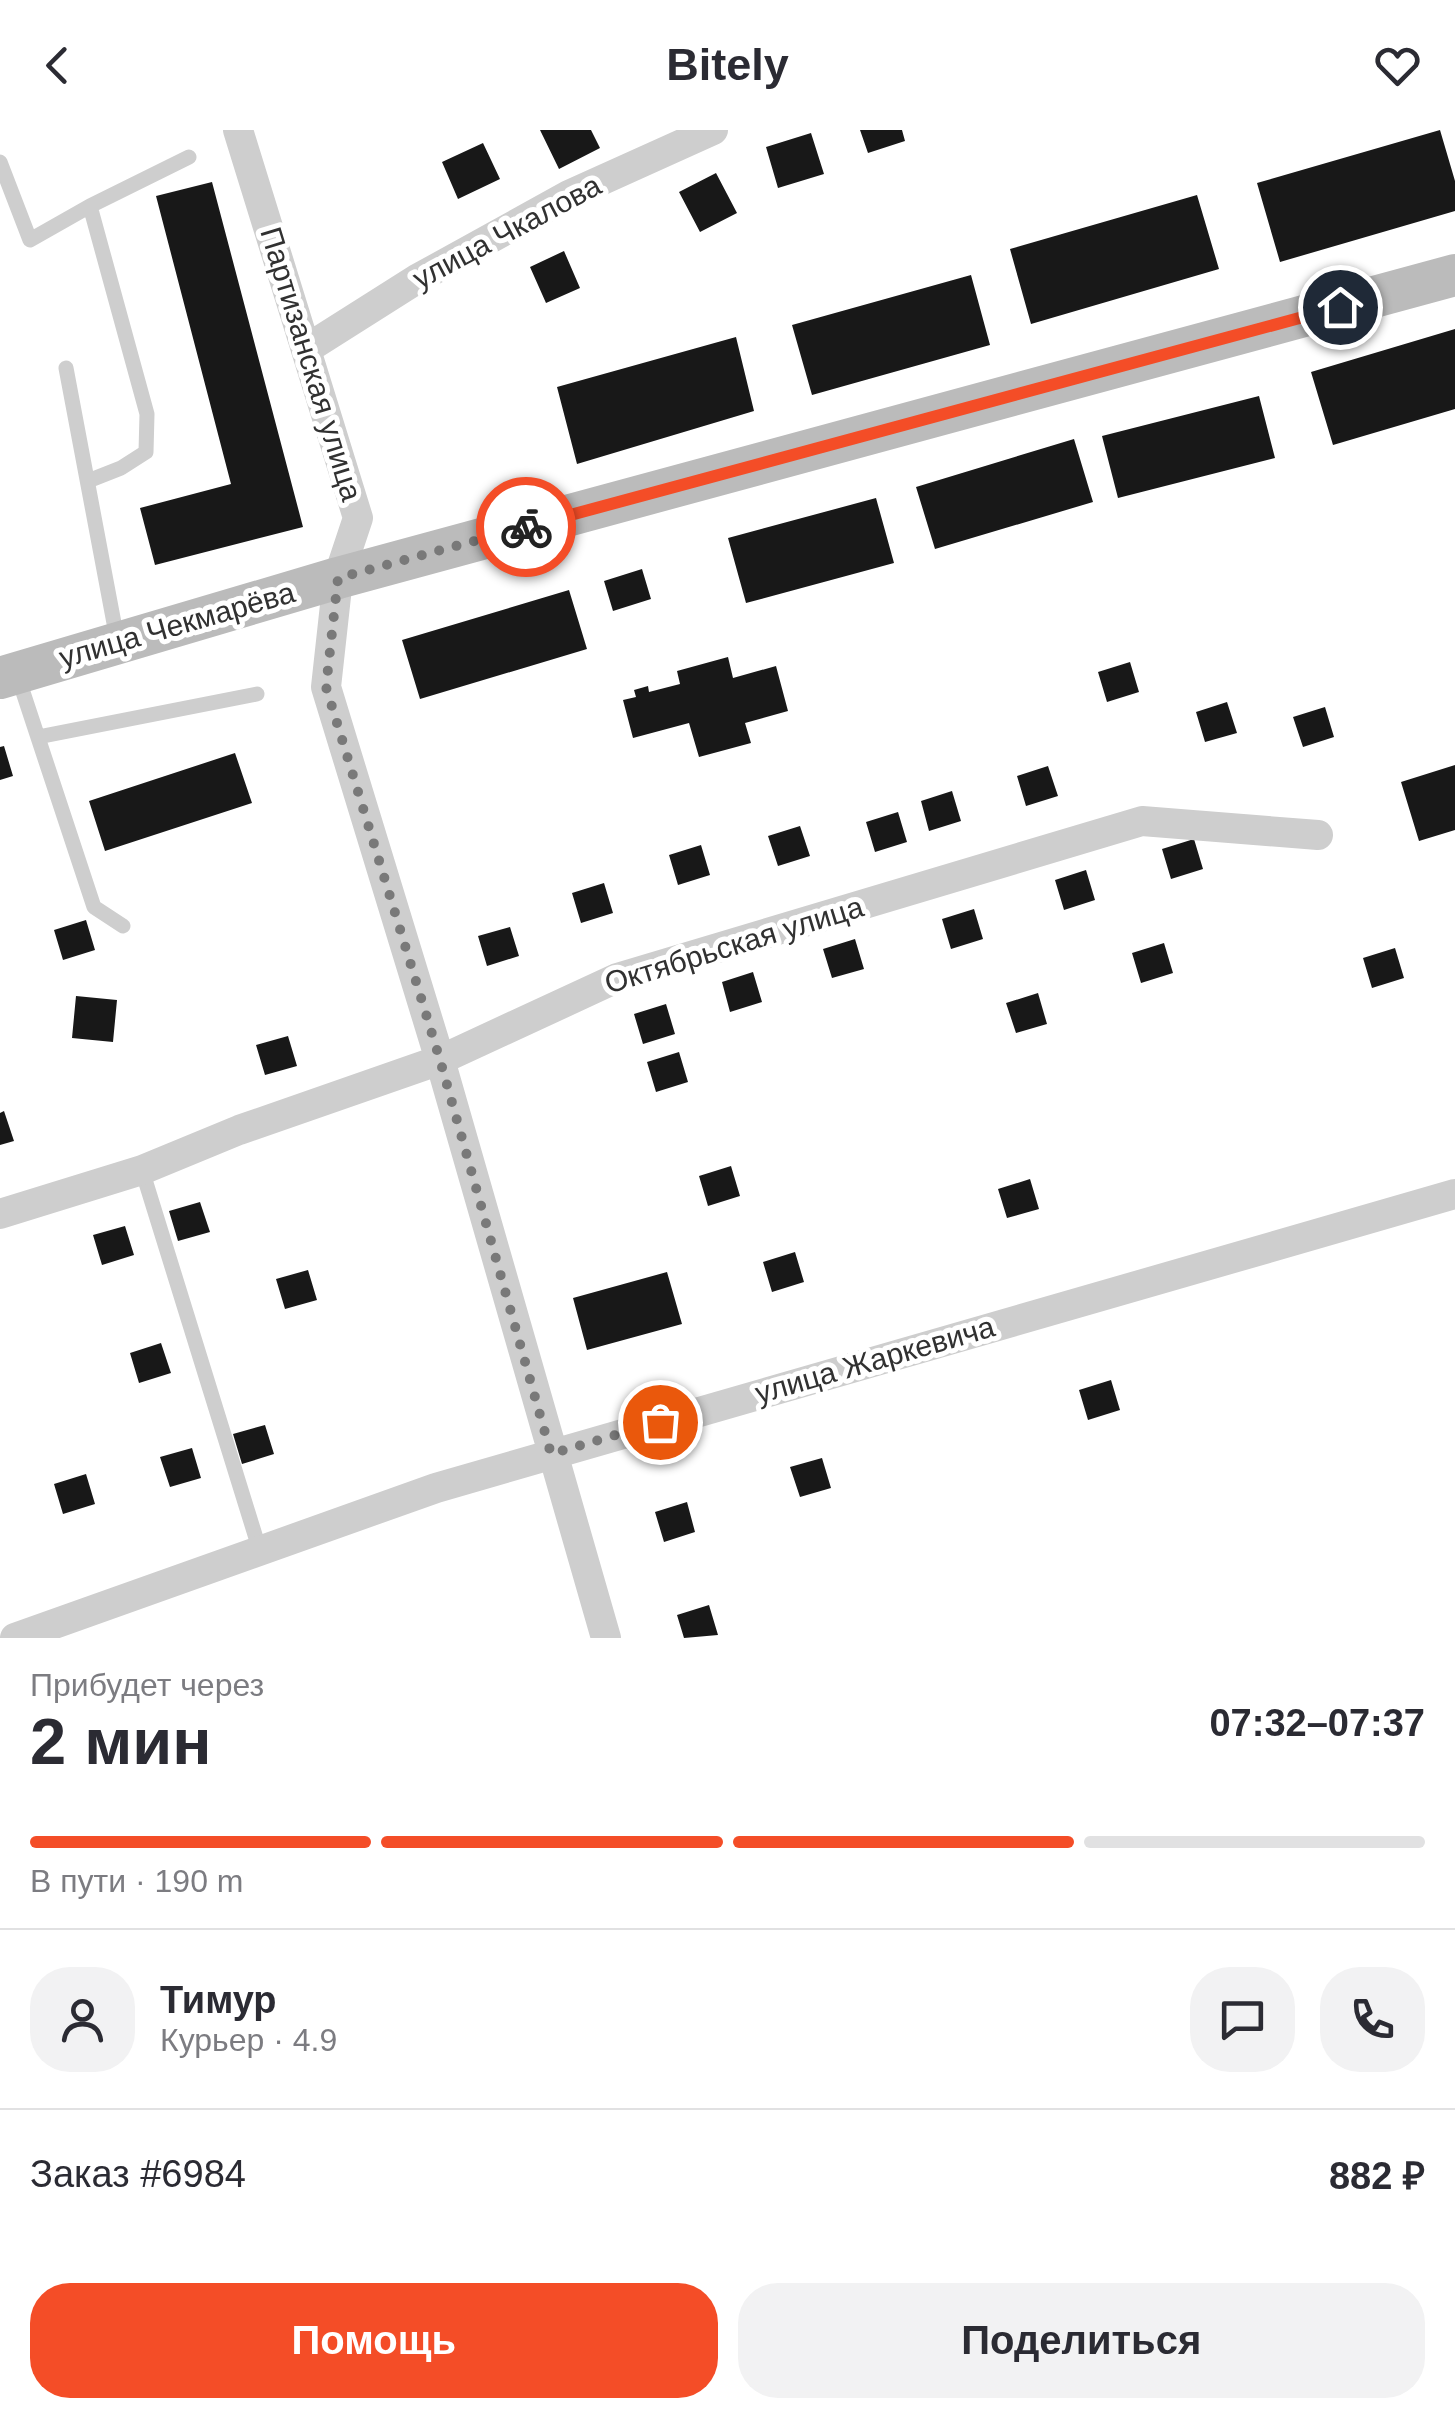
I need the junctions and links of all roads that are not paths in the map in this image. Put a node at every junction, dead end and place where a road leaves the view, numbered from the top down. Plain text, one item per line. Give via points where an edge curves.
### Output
1 (238, 130) edge
2 (713, 130) edge
3 (189, 157) dead end
4 (0, 162) edge
5 (90, 206) junction
6 (1455, 275) edge
7 (308, 348) junction
8 (66, 368) dead end
9 (88, 481) junction
10 (338, 578) junction
11 (118, 642) junction
12 (8, 675) edge
13 (257, 694) dead end
14 (38, 737) junction
15 (1318, 835) dead end
16 (123, 926) dead end
17 (440, 1060) junction
18 (142, 1170) junction
19 (1455, 1194) edge
20 (0, 1214) edge
21 (551, 1454) junction
22 (260, 1551) junction
23 (15, 1638) edge
24 (606, 1638) edge

1 - 7 street, Партизанская улица
2 - 7 street, улица Чкалова via 569,194
3 - 5 lane
4 - 5 lane via 30,240
5 - 9 lane via 147,414 146,452
6 - 10 street, улица Чекмарёва
7 - 10 street, Партизанская улица via 358,518
8 - 9 lane
9 - 11 lane
10 - 11 street, улица Чекмарёва
10 - 17 street, Партизанская улица via 326,687
11 - 12 street, улица Чекмарёва
12 - 14 lane
13 - 14 lane
14 - 16 lane via 94,907
15 - 17 street, Октябрьская улица via 1142,821 617,978
17 - 18 street, Октябрьская улица
17 - 21 street, Партизанская улица
18 - 20 street, Октябрьская улица
18 - 22 lane
19 - 21 street, улица Жаркевича
21 - 22 street, улица Жаркевича
21 - 24 street, Партизанская улица
22 - 23 street, улица Жаркевича

